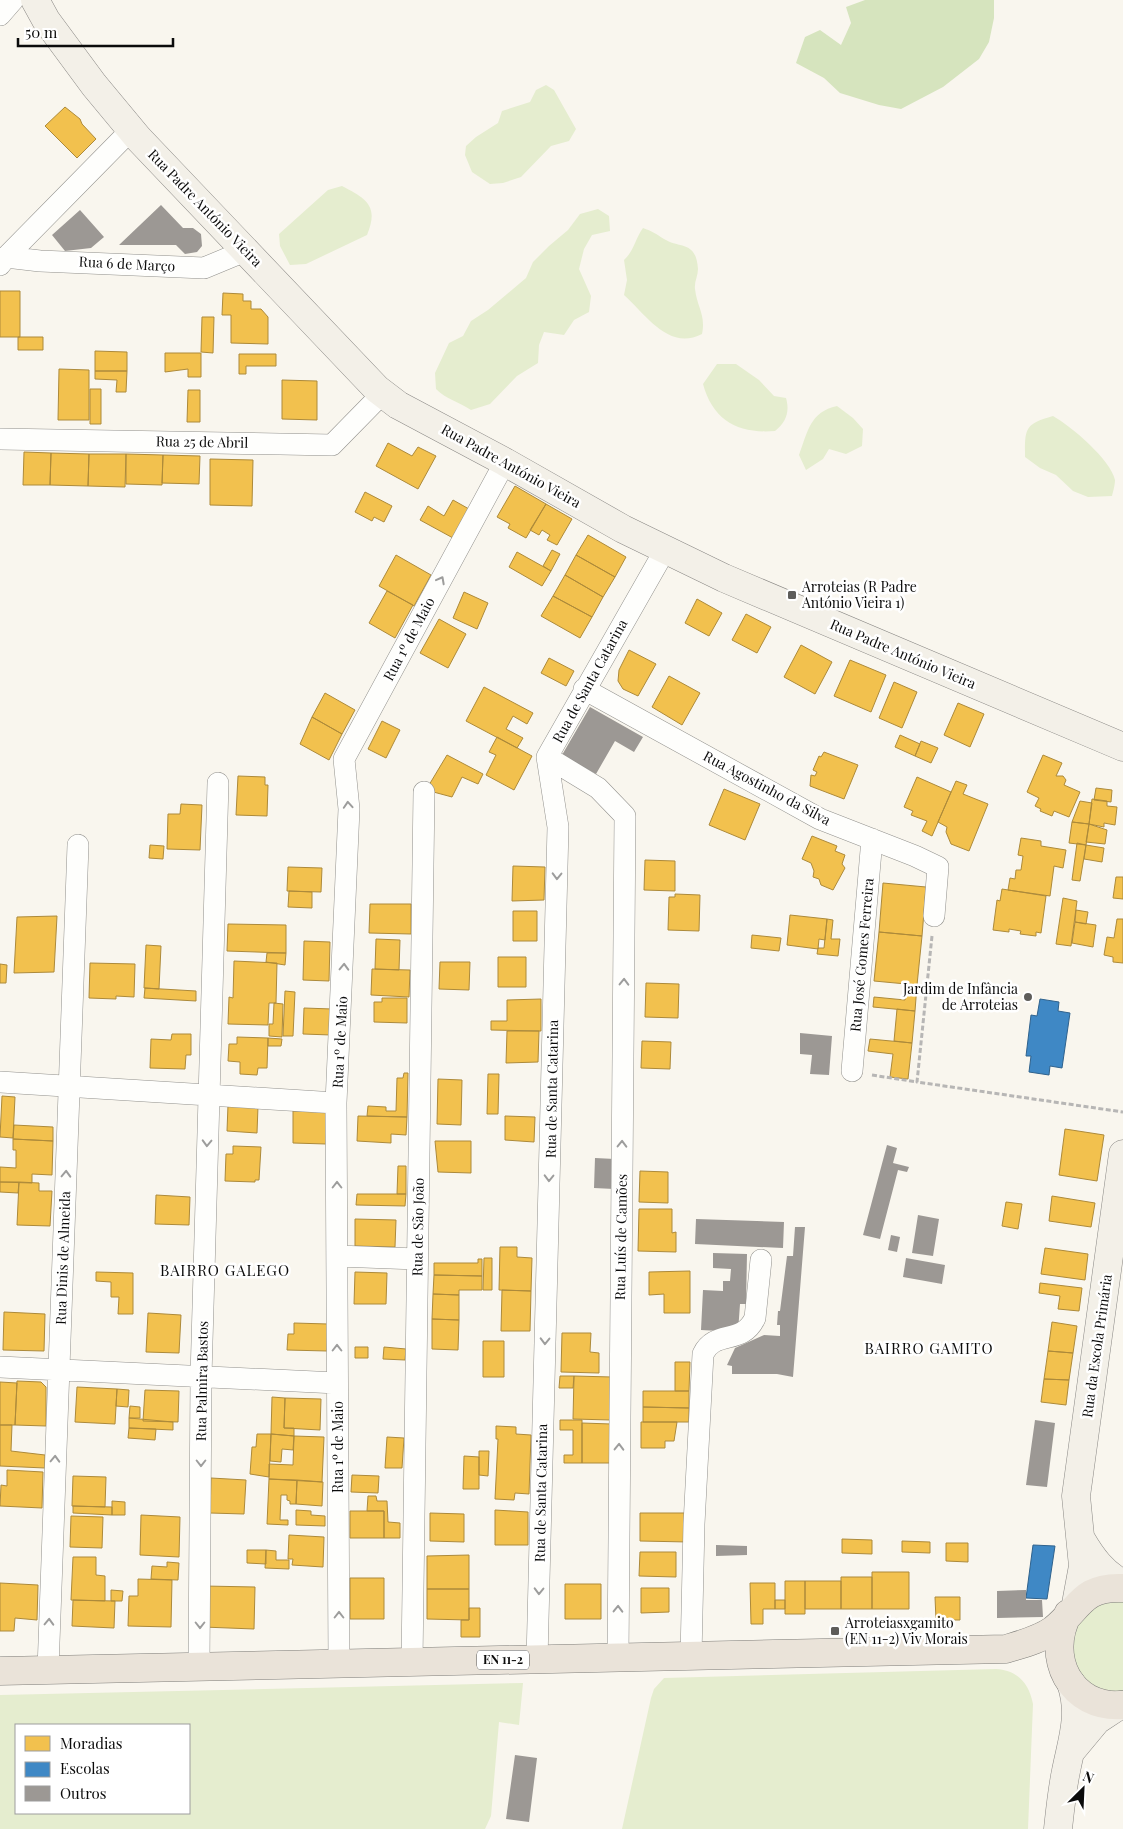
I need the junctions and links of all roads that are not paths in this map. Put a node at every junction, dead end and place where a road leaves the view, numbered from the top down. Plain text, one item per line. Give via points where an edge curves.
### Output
1 (13, 0) edge
2 (36, 0) edge
3 (0, 15) edge
4 (131, 130) junction
5 (246, 251) junction
6 (3, 261) edge
7 (382, 394) junction
8 (0, 439) edge
9 (505, 462) junction
10 (665, 550) junction
11 (584, 689) junction
12 (1123, 747) edge
13 (547, 758) junction
14 (218, 783) dead end
15 (424, 792) dead end
16 (872, 839) junction
17 (78, 845) dead end
18 (934, 916) road end
19 (852, 1071) road end
20 (0, 1082) edge
21 (69, 1086) junction
22 (209, 1094) junction
23 (336, 1104) junction
24 (1123, 1154) edge
25 (337, 1256) junction
26 (417, 1259) junction
27 (760, 1260) dead end
28 (0, 1367) edge
29 (59, 1370) junction
30 (201, 1377) junction
31 (338, 1383) junction
32 (1082, 1539) junction
33 (1123, 1584) edge
34 (1123, 1588) edge
35 (1072, 1609) junction
36 (1006, 1649) junction
37 (691, 1656) junction
38 (618, 1658) junction
39 (537, 1660) junction
40 (412, 1662) junction
41 (339, 1664) junction
42 (199, 1667) junction
43 (48, 1670) junction
44 (0, 1672) edge
45 (1068, 1677) junction
46 (1122, 1705) edge
47 (1071, 1751) junction
48 (1058, 1829) edge

1 - 3 street
2 - 4 street, Rua Padre António Vieira via 46,20
4 - 5 street, Rua Padre António Vieira
4 - 6 street, Rua 6 de Março
5 - 6 street, Rua 6 de Março via 204,268
5 - 7 street, Rua Padre António Vieira
7 - 8 street, Rua 25 de Abril via 332,445
7 - 9 street, Rua Padre António Vieira
9 - 10 street, Rua Padre António Vieira
23 -> 9 street, Rua 1º de Maio via 349,809 344,758
10 - 11 street, Rua de Santa Catarina
10 - 12 street, Rua Padre António Vieira
11 - 13 street, Rua de Santa Catarina
11 - 16 street, Rua Agostinho da Silva via 820,819
38 -> 13 street, Rua Luís de Camões via 625,816 598,788
13 -> 39 street, Rua de Santa Catarina via 558,827
14 - 22 street, Rua Palmira Bastos
15 - 26 street, Rua de São João
16 - 18 street, Rua Agostinho da Silva via 938,867
16 - 19 street, Rua José Gomes Ferreira
17 - 21 street, Rua Dinis de Almeida
20 - 21 street
21 - 22 street
29 -> 21 street, Rua Dinis de Almeida
22 - 23 street
22 -> 30 street, Rua Palmira Bastos
25 -> 23 street, Rua 1º de Maio
24 - 32 street, Rua da Escola Primária via 1076,1496
25 - 26 street
31 -> 25 street, Rua 1º de Maio
26 - 40 street, Rua de São João
27 - 37 street via 755,1318 751,1326 746,1332 712,1342 703,1354
28 - 29 street
29 - 30 street
43 -> 29 street, Rua Dinis de Almeida
30 - 31 street
30 -> 42 street, Rua Palmira Bastos
41 -> 31 street, Rua 1º de Maio
32 - 33 street, Rua da Escola Primária via 1102,1570
32 - 35 street, Rua da Escola Primária via 1082,1579
34 - 35 main road, EN 11-2 via 1094,1592
35 - 36 main road, EN 11-2 via 1053,1630 1040,1638
35 - 45 main road via 1059,1635 1058,1647
36 - 37 main road, EN 11-2
36 - 45 main road, EN 11-2 via 1034,1657
37 - 38 main road, EN 11-2
38 - 39 main road, EN 11-2
39 - 40 main road, EN 11-2
40 - 41 main road, EN 11-2
41 - 42 main road, EN 11-2
42 - 43 main road, EN 11-2
43 - 44 main road, EN 11-2
45 - 46 main road, EN 11-2 via 1093,1700
45 - 47 street via 1076,1696 1077,1714
46 - 47 street via 1097,1720
47 - 48 street

